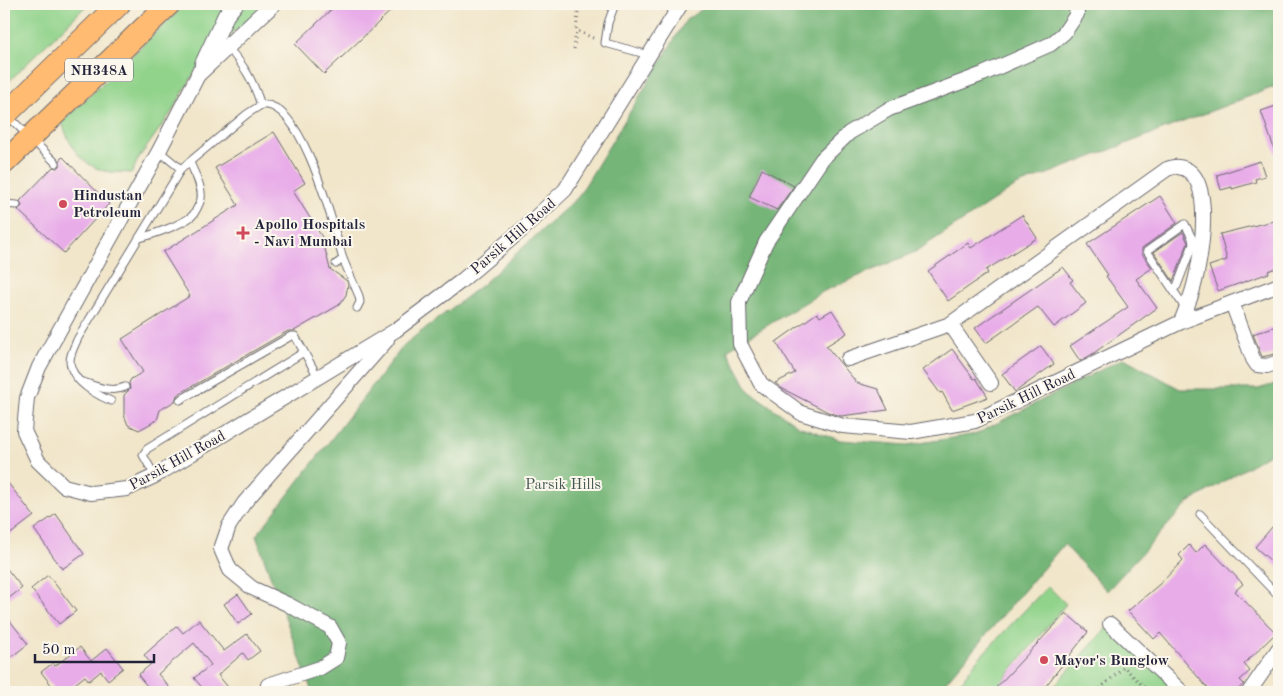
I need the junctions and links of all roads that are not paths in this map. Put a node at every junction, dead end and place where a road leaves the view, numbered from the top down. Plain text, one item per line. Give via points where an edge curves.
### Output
1 (119, 4) edge
2 (169, 4) edge
3 (235, 4) edge
4 (273, 4) edge
5 (615, 4) edge
6 (681, 4) edge
7 (1076, 4) edge
8 (227, 47) dead end
9 (649, 55) junction
10 (199, 73) junction
11 (261, 105) junction
12 (5, 115) edge
13 (30, 137) junction
14 (159, 151) junction
15 (190, 162) junction
16 (4, 163) edge
17 (56, 163) dead end
18 (181, 169) junction
19 (4, 204) edge
20 (16, 205) dead end
21 (138, 238) junction
22 (343, 259) junction
23 (336, 264) dead end
24 (1279, 285) edge
25 (1173, 289) junction
26 (1232, 303) junction
27 (357, 308) dead end
28 (1183, 315) junction
29 (950, 324) junction
30 (396, 330) junction
31 (304, 352) junction
32 (848, 359) dead end
33 (1279, 362) edge
34 (318, 377) junction
35 (80, 381) junction
36 (991, 383) dead end
37 (125, 387) dead end
38 (180, 400) dead end
39 (111, 401) dead end
40 (155, 476) junction
41 (1200, 514) dead end
42 (1279, 597) edge
43 (1110, 624) dead end
44 (1279, 648) edge
45 (268, 685) dead end
46 (1182, 692) edge
47 (1249, 692) edge

1 - 12 highway, NH348A
2 - 13 highway, NH348A
3 - 10 street via 226,15
4 - 10 street, Parsik Hill Road
5 - 9 lane via 605,43
6 - 9 street, Parsik Hill Road
7 - 28 street, Parsik Hill Road via 1076,14 1064,33 1051,44 983,74 889,109 849,133 822,159 766,242 738,302 740,344 761,384 800,413 842,426 911,432 975,421
8 - 11 lane via 241,61
9 - 30 street, Parsik Hill Road via 565,190 460,282
10 - 14 street, Parsik Hill Road
11 - 15 lane
11 - 22 lane via 267,104 279,110 290,120 300,137 327,205
12 - 13 lane
13 - 16 highway, NH348A
13 - 17 lane
14 - 18 lane
14 - 40 street, Parsik Hill Road via 39,367 27,398 24,431 38,461 64,486 91,493 127,489
15 - 18 lane
15 - 21 lane via 201,198 193,215
18 - 21 lane
19 - 20 lane
21 - 35 lane via 76,343 70,359 72,370
22 - 23 lane
22 - 27 lane via 359,296
24 - 26 street, Parsik Hill Road
25 - 25 lane via 1147,251 1185,224 1193,244
25 - 28 lane
26 - 28 street, Parsik Hill Road
26 - 33 street via 1257,365
28 - 29 street via 1198,268 1203,227 1202,192 1197,179 1178,166 1167,169
29 - 32 street
29 - 36 street
30 - 34 street, Parsik Hill Road
30 - 45 street via 244,503 229,526 221,549 230,570 252,588 330,628 339,643 336,658 320,668
31 - 34 lane
31 - 38 lane via 295,336 291,336
31 - 40 lane via 147,449 144,455
34 - 40 street, Parsik Hill Road
35 - 37 lane via 106,390
35 - 39 lane via 93,394
41 - 42 lane
43 - 46 street
44 - 47 street

